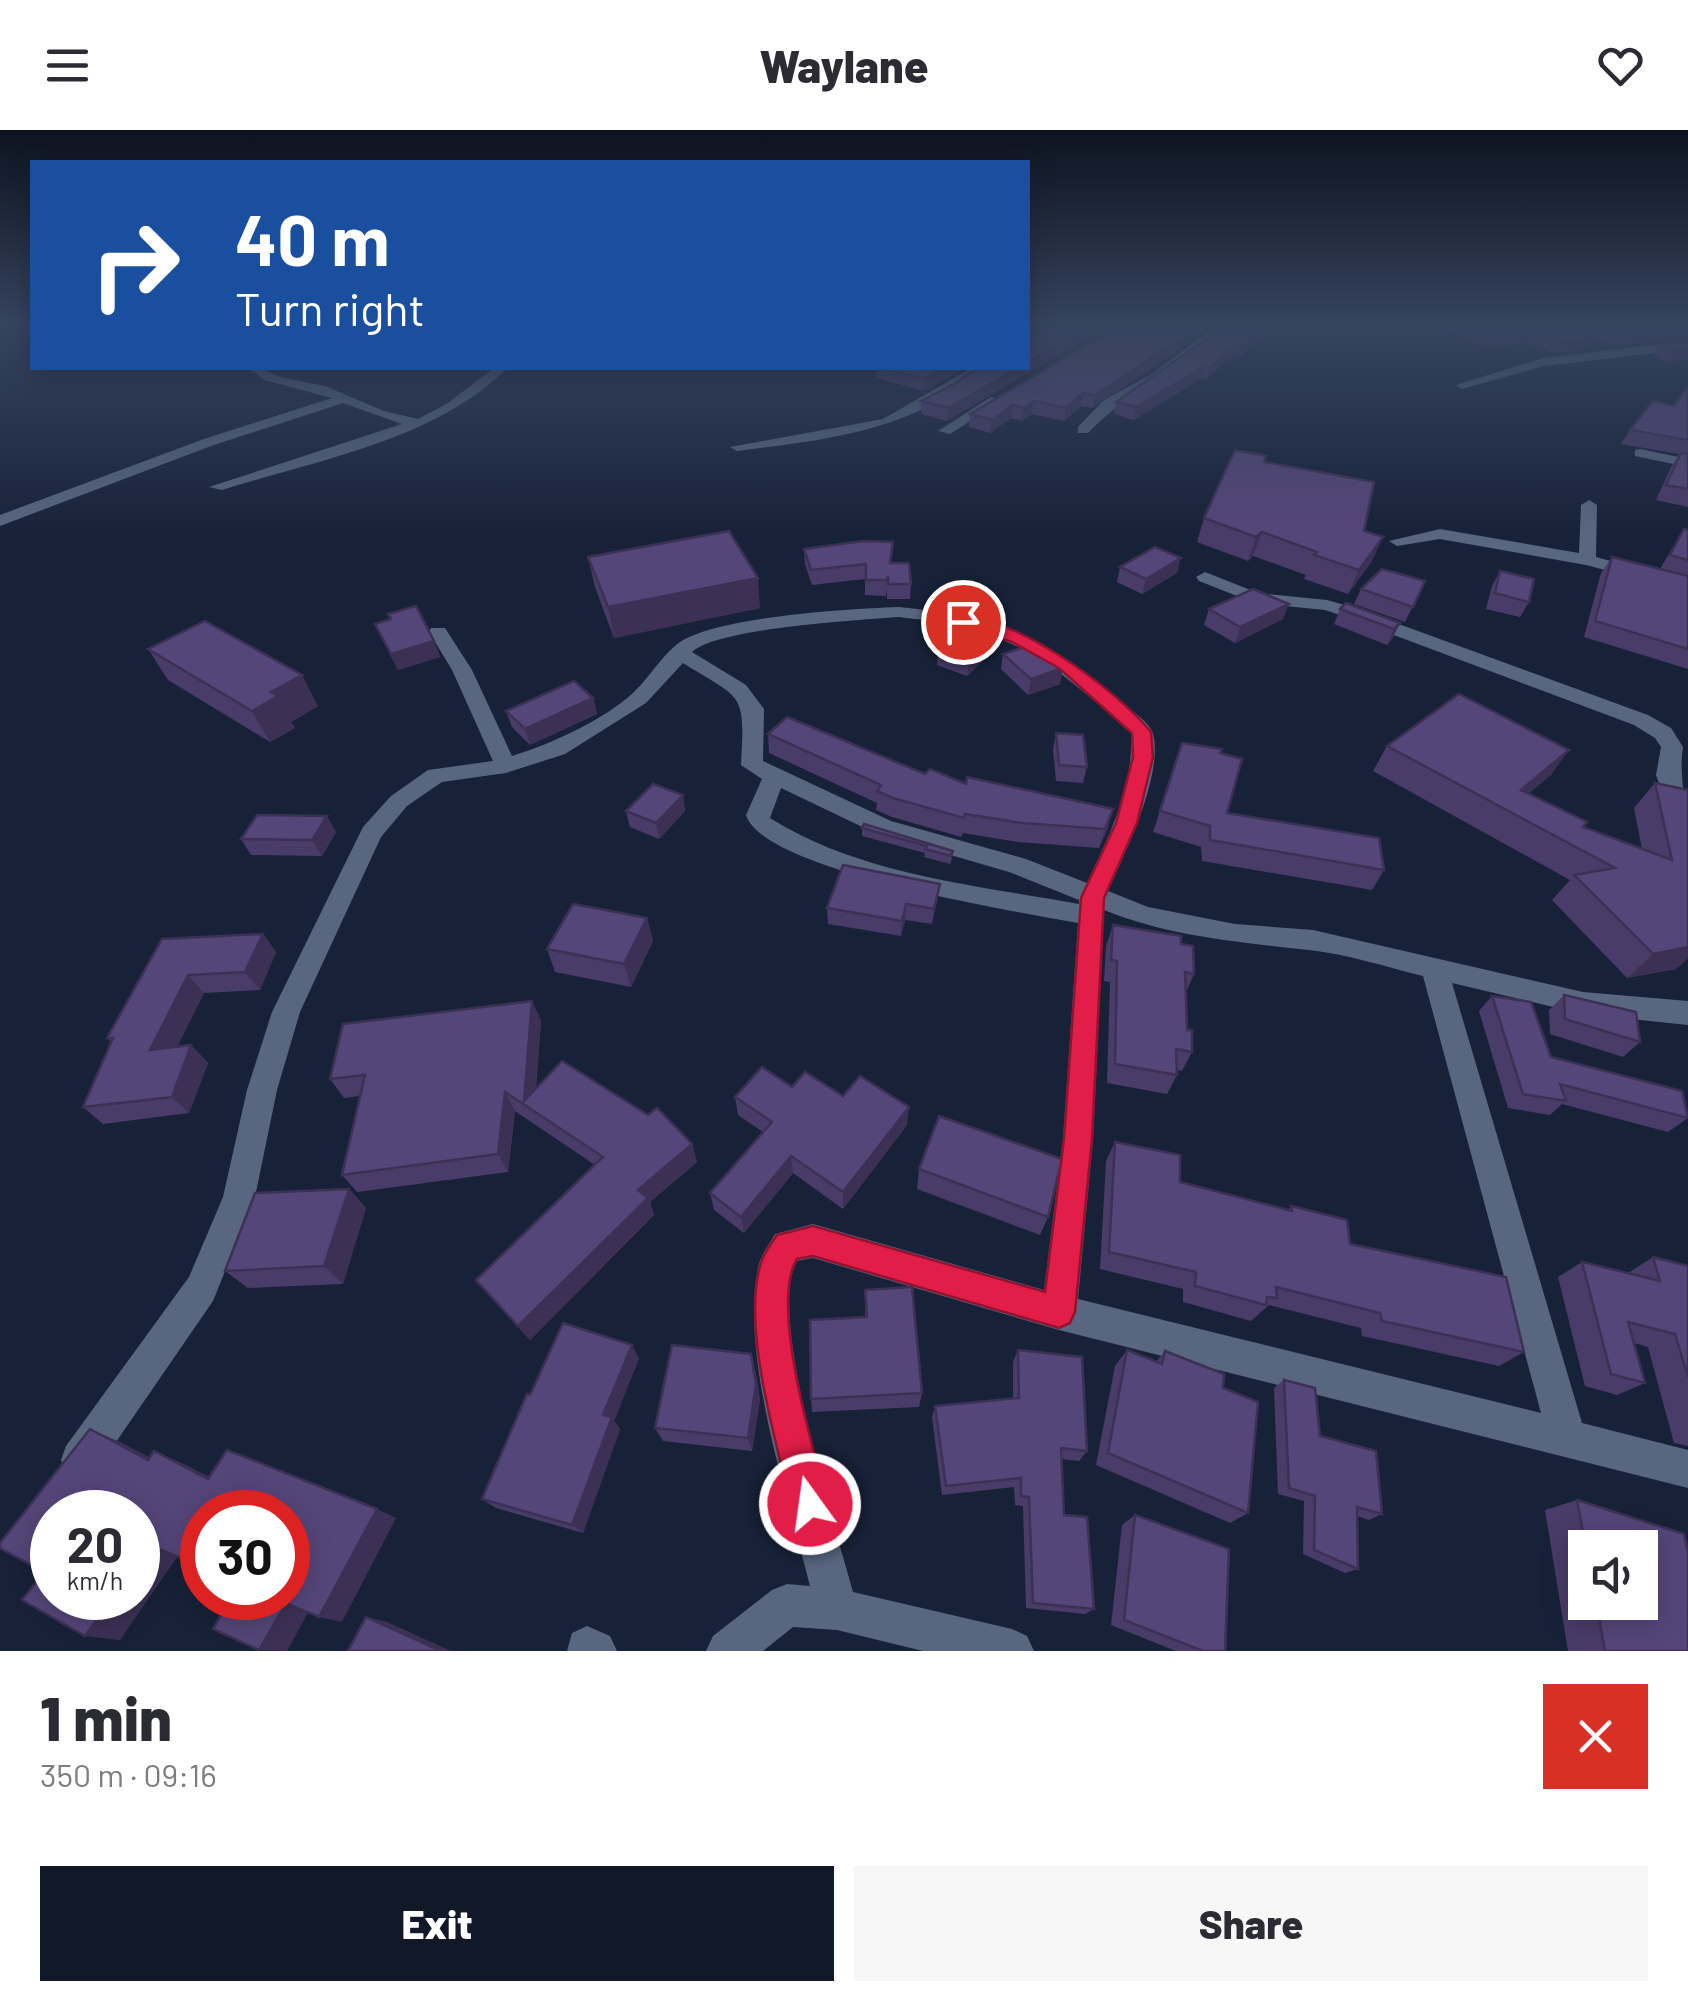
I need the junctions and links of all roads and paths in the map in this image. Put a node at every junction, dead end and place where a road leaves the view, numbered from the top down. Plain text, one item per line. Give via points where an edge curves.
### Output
1 (327, 394) edge
2 (467, 394) edge
3 (937, 394) edge
4 (1124, 394) edge
5 (1004, 395) edge
6 (340, 400) junction
7 (421, 423) junction
8 (1083, 430) dead end
9 (945, 431) dead end
10 (737, 447) dead end
11 (1640, 453) dead end
12 (1688, 464) edge
13 (217, 487) dead end
14 (1589, 505) dead end
15 (0, 521) edge
16 (1397, 541) dead end
17 (1587, 560) junction
18 (1204, 576) dead end
19 (1688, 587) edge
20 (438, 632) dead end
21 (682, 654) junction
22 (506, 766) junction
23 (774, 776) junction
24 (1688, 829) edge
25 (1092, 907) junction
26 (1434, 968) junction
27 (1688, 1014) edge
28 (1059, 1312) junction
29 (1567, 1438) junction
30 (1688, 1468) edge
31 (62, 1484) edge
32 (837, 1609) junction
33 (1000, 1649) edge
34 (728, 1651) edge

1 - 6 street
2 - 7 street
3 - 10 street via 887,422
4 - 8 street
5 - 9 street
6 - 7 street via 376,416
6 - 15 street
7 - 13 street
11 - 12 street
14 - 17 street
16 - 17 street via 1440,534
17 - 19 street
18 - 24 street via 1268,601 1349,612 1641,720 1663,732 1672,747 1666,775
20 - 22 street
21 - 22 street via 610,720 557,750
21 - 23 street via 739,690 754,709 751,761
21 - 25 street via 690,644 748,628 899,612 963,622 1036,646 1141,732 1143,757 1127,823
22 - 31 street via 436,775 399,801 371,833 286,1012 239,1197 201,1289
23 - 25 street via 884,827 1017,865
23 - 25 street via 760,822 800,846 974,894
25 - 26 street via 1235,934 1313,940
25 - 28 street
26 - 27 street via 1583,1002
26 - 29 street
28 - 29 street
28 - 32 street via 813,1241 788,1246 775,1266 772,1304 782,1399
29 - 30 street
32 - 33 street
32 - 34 street via 788,1605

